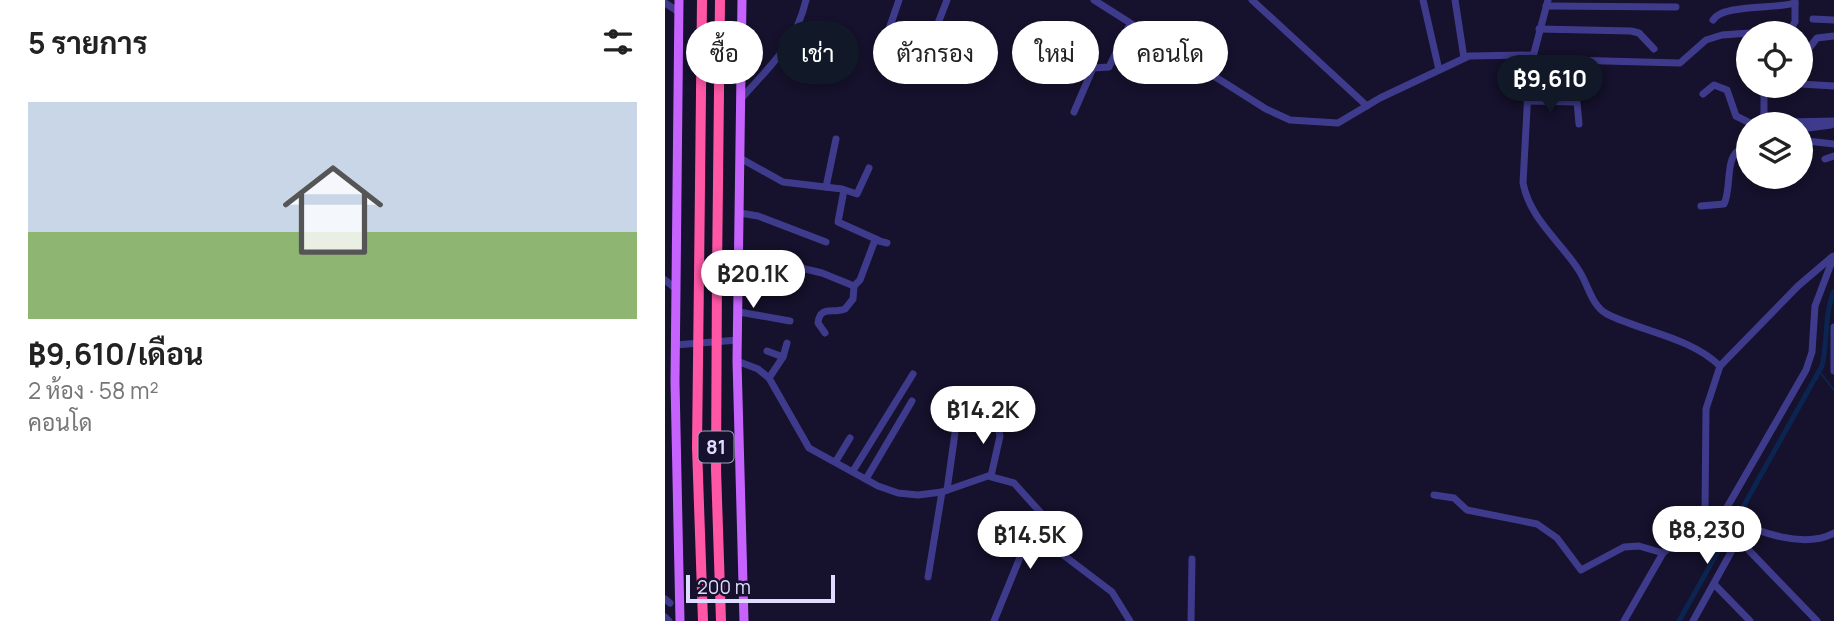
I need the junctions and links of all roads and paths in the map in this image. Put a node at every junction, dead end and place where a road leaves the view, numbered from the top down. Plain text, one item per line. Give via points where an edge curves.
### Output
1 (679, 0) edge
2 (702, 0) edge
3 (720, 0) edge
4 (742, 0) edge
5 (806, 0) edge
6 (899, 0) edge
7 (947, 0) edge
8 (1094, 0) edge
9 (1252, 0) edge
10 (1423, 0) edge
11 (1455, 0) edge
12 (1795, 1) edge
13 (665, 3) edge
14 (1547, 3) edge
15 (1676, 7) dead end
16 (679, 12) junction
17 (1813, 19) dead end
18 (1713, 20) dead end
19 (1834, 20) edge
20 (1126, 21) edge
21 (1539, 29) junction
22 (1834, 36) edge
23 (1813, 43) edge
24 (1654, 49) dead end
25 (1532, 57) junction
26 (1464, 58) junction
27 (1113, 59) edge
28 (1439, 70) junction
29 (1227, 84) edge
30 (1813, 85) edge
31 (1834, 86) edge
32 (1703, 94) dead end
33 (741, 99) junction
34 (1527, 102) junction
35 (1367, 106) junction
36 (1074, 112) dead end
37 (1736, 116) edge
38 (1813, 123) edge
39 (1834, 123) edge
40 (1579, 124) dead end
41 (1813, 127) edge
42 (836, 139) dead end
43 (1813, 142) edge
44 (1834, 144) edge
45 (1736, 151) edge
46 (1834, 156) edge
47 (740, 158) junction
48 (1825, 159) dead end
49 (869, 168) dead end
50 (826, 187) junction
51 (844, 190) junction
52 (1701, 206) dead end
53 (740, 213) junction
54 (878, 240) junction
55 (826, 242) dead end
56 (887, 243) dead end
57 (739, 253) junction
58 (665, 280) edge
59 (854, 285) junction
60 (676, 289) junction
61 (739, 312) junction
62 (790, 321) dead end
63 (1834, 327) edge
64 (825, 332) dead end
65 (738, 340) junction
66 (787, 343) dead end
67 (675, 345) junction
68 (767, 351) dead end
69 (783, 357) junction
70 (737, 361) junction
71 (1720, 366) junction
72 (1834, 371) edge
73 (913, 374) dead end
74 (769, 378) junction
75 (912, 401) dead end
76 (976, 415) dead end
77 (955, 433) dead end
78 (850, 438) dead end
79 (836, 461) junction
80 (853, 471) junction
81 (991, 476) junction
82 (866, 479) junction
83 (945, 491) junction
84 (1434, 495) dead end
85 (1039, 510) junction
86 (1705, 510) junction
87 (1725, 517) junction
88 (1743, 524) junction
89 (1834, 533) edge
90 (1738, 539) junction
91 (1663, 553) junction
92 (1192, 559) dead end
93 (928, 576) dead end
94 (1714, 584) junction
95 (680, 621) edge
96 (703, 621) edge
97 (721, 621) edge
98 (744, 621) edge
99 (994, 621) edge
100 (1130, 621) edge
101 (1191, 621) edge
102 (1624, 621) edge
103 (1693, 621) edge
104 (1750, 621) edge
105 (1817, 621) edge

1 - 16 main road
2 - 96 highway, 81, bridge via 697,447
3 - 97 highway, 81, bridge via 716,469
4 - 33 main road
5 - 33 street via 790,45
6 - 7 street via 881,52 918,75
8 - 20 street
9 - 35 street
10 - 28 street
11 - 26 street
12 - 18 street via 1741,8
12 - 25 street via 1795,22 1790,30 1722,35 1706,40 1680,64
13 - 16 street
14 - 15 street
14 - 21 street
16 - 60 main road
17 - 19 street
21 - 24 street via 1631,31
21 - 25 street
22 - 23 street via 1817,38
25 - 26 street via 1476,53
25 - 34 street
26 - 28 street
27 - 36 street via 1109,67 1093,68
28 - 35 street
29 - 35 street via 1278,116 1320,124 1338,123
30 - 31 street
32 - 37 street via 1714,85 1721,86 1730,95
33 - 47 main road
34 - 40 street via 1577,102
34 - 71 street via 1523,183 1528,200 1581,272 1599,308 1702,353
38 - 39 street
39 - 41 street
42 - 50 street
43 - 44 street
45 - 52 street via 1724,204
46 - 48 street
47 - 50 street via 783,182
47 - 53 main road
49 - 51 street via 859,194
50 - 51 street
51 - 54 street via 838,222
53 - 55 street
53 - 57 main road
54 - 56 street
54 - 59 street
57 - 59 street
57 - 61 main road
58 - 60 street
59 - 64 street via 853,299 845,309 820,315 818,323
60 - 67 main road
61 - 62 street
61 - 65 main road
63 - 72 street
65 - 67 street
65 - 70 main road
66 - 69 street
67 - 95 main road
68 - 69 street
69 - 74 street
70 - 74 street
70 - 98 main road
71 - 86 street via 1706,410
71 - 87 street via 1834,256 1815,306 1807,370
73 - 80 street
74 - 79 street via 805,444
75 - 82 street
76 - 81 street via 997,422 1000,430
77 - 83 street
78 - 79 street
79 - 80 street
80 - 82 street
81 - 83 street
81 - 85 street via 1014,483
82 - 83 street via 898,493
83 - 93 street
84 - 91 street via 1454,498 1467,510 1537,524 1557,538 1581,570 1624,547
85 - 99 street
85 - 100 street via 1054,530 1062,554 1112,592
86 - 87 street
86 - 91 street
87 - 88 street
88 - 89 street via 1817,541
88 - 90 street
90 - 94 street
90 - 105 street
91 - 102 street
92 - 101 street
94 - 103 street
94 - 104 street

